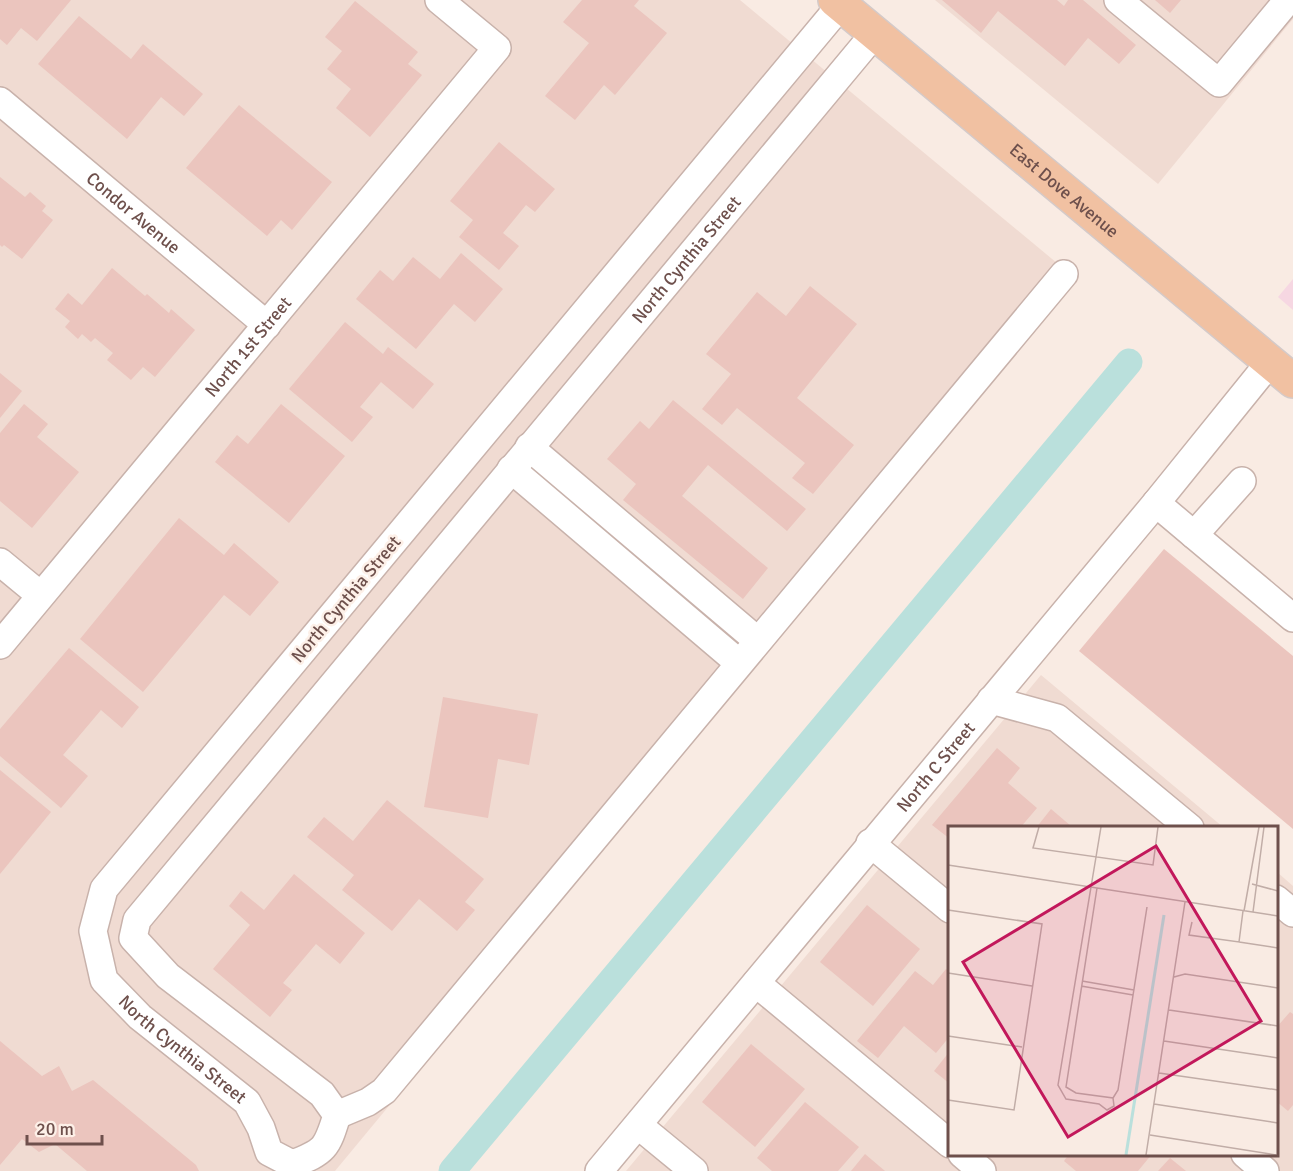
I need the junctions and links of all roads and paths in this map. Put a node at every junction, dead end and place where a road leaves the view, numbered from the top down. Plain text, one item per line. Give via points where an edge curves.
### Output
1 (439, 0) edge
2 (1118, 0) edge
3 (1288, 0) edge
4 (840, 2) edge
5 (875, 33) junction
6 (0, 101) edge
7 (1064, 274) dead end
8 (267, 325) junction
9 (1282, 371) edge
10 (529, 447) junction
11 (511, 469) junction
12 (1242, 481) dead end
13 (1156, 503) junction
14 (1194, 535) junction
15 (0, 562) edge
16 (40, 595) junction
17 (1293, 618) edge
18 (758, 641) junction
19 (0, 645) edge
20 (740, 663) junction
21 (991, 700) junction
22 (1188, 826) edge
23 (870, 843) junction
24 (1278, 901) edge
25 (948, 907) edge
26 (1293, 913) edge
27 (756, 983) junction
28 (337, 1115) junction
29 (638, 1125) junction
30 (948, 1142) edge
31 (963, 1156) edge
32 (1246, 1156) edge
33 (599, 1171) edge
34 (694, 1171) edge
35 (982, 1171) edge
36 (1265, 1171) edge

1 - 8 street, North 1st Street via 497,48
2 - 3 street via 1219,83
4 - 5 main road, East Dove Avenue
4 - 28 street, North Cynthia Street via 104,889 93,931 104,980 140,1017 247,1102 269,1152 292,1164 314,1156 328,1143
5 - 9 main road, East Dove Avenue
5 - 10 street, North Cynthia Street
6 - 8 street, Condor Avenue
7 - 18 street
8 - 16 street, North 1st Street
9 - 13 street, North C Street
10 - 11 street, North Cynthia Street
10 - 18 street
11 - 20 street
11 - 28 street, North Cynthia Street via 136,920 133,938 168,976 322,1094
12 - 14 street
13 - 14 street
13 - 21 street, North C Street
14 - 17 street
15 - 16 street
16 - 19 street, North 1st Street
18 - 20 street
20 - 28 street via 384,1091
21 - 22 street via 1057,718
21 - 23 street, North C Street
23 - 25 street
23 - 27 street, North C Street
24 - 26 street
27 - 29 street, North C Street
27 - 30 street
29 - 33 street, North C Street
29 - 34 street
31 - 35 street
32 - 36 street

